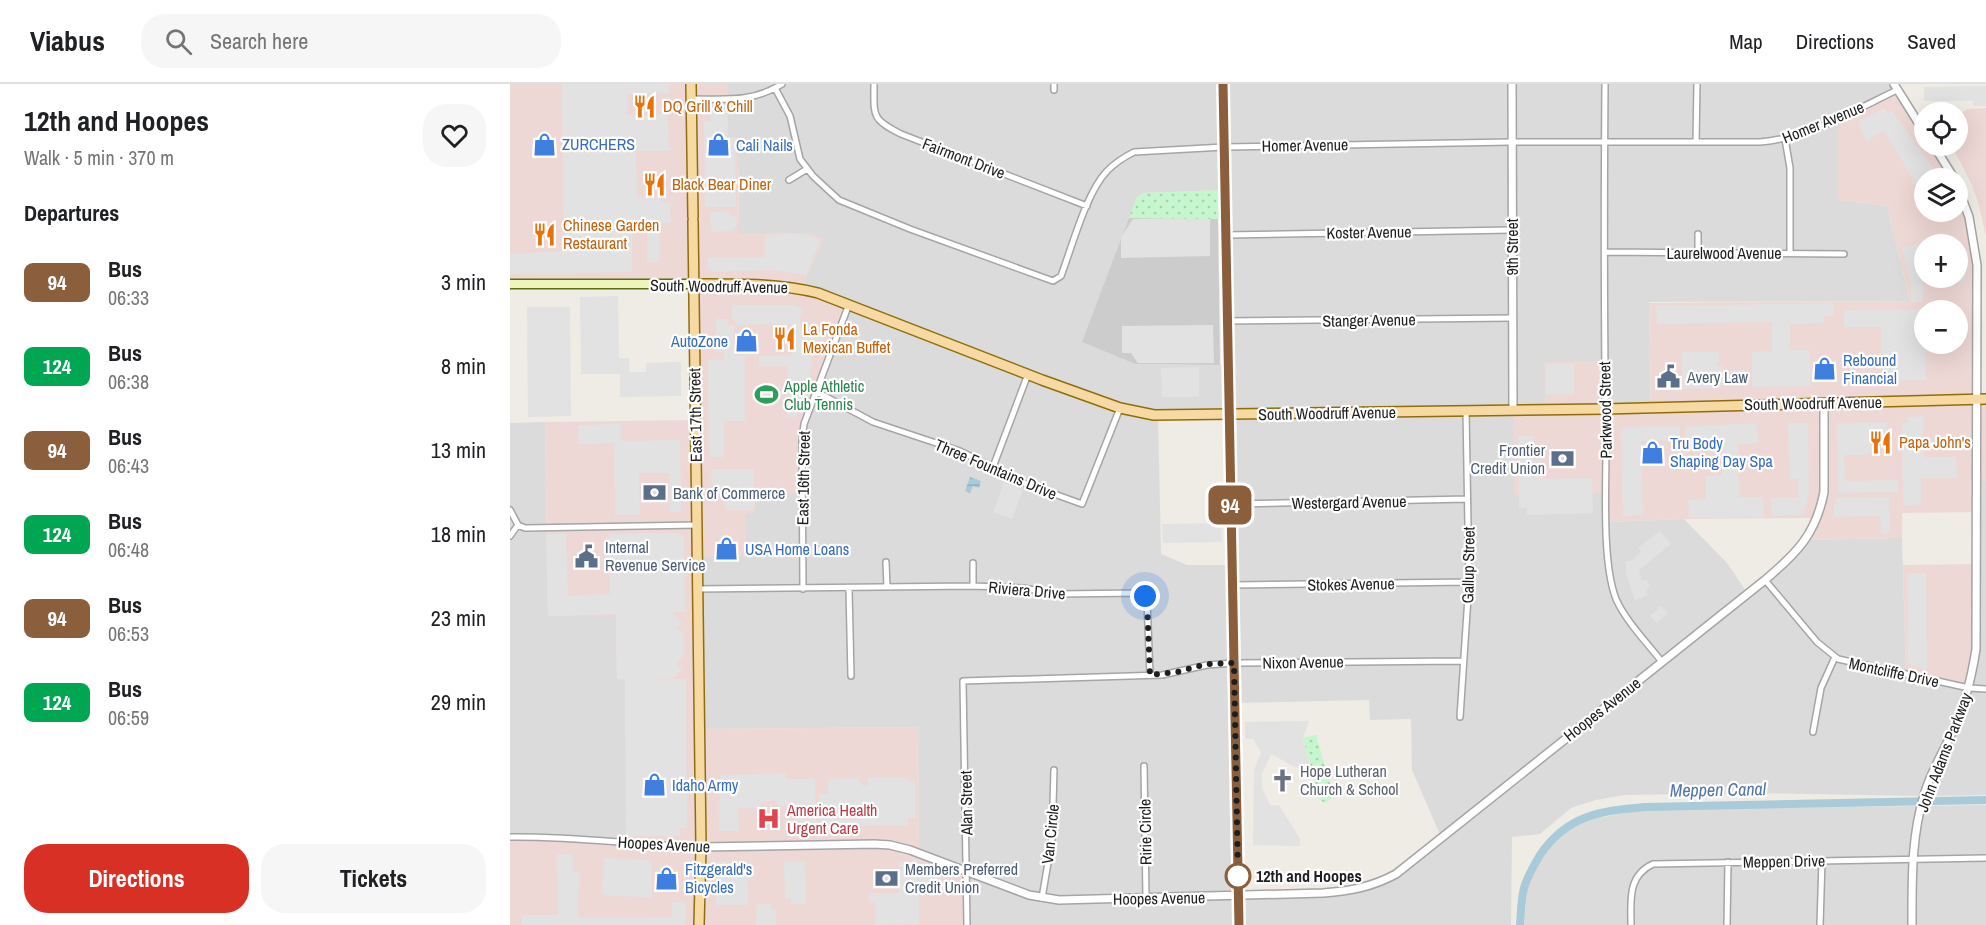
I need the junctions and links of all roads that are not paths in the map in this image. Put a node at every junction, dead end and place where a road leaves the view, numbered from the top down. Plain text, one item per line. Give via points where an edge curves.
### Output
1 (691, 84) edge
2 (782, 84) edge
3 (874, 84) edge
4 (1223, 84) edge
5 (1512, 84) edge
6 (1605, 84) edge
7 (1697, 84) edge
8 (1895, 87) edge
9 (775, 88) junction
10 (691, 99) junction
11 (1914, 116) edge
12 (1785, 139) junction
13 (1511, 142) junction
14 (1605, 142) junction
15 (1696, 142) junction
16 (1224, 147) junction
17 (807, 169) junction
18 (789, 180) dead end
19 (1087, 206) junction
20 (1968, 214) edge
21 (1512, 230) junction
22 (1698, 234) dead end
23 (1226, 235) junction
24 (1605, 252) junction
25 (1790, 252) junction
26 (1698, 254) junction
27 (1844, 254) dead end
28 (510, 284) edge
29 (694, 284) junction
30 (849, 304) junction
31 (1512, 318) junction
32 (1227, 321) junction
33 (1028, 374) junction
34 (817, 392) junction
35 (1982, 399) edge
36 (1824, 403) junction
37 (1120, 408) junction
38 (1605, 409) junction
39 (1513, 410) junction
40 (1466, 411) junction
41 (1229, 414) junction
42 (993, 467) junction
43 (1467, 499) junction
44 (1230, 504) junction
45 (510, 510) edge
46 (518, 525) junction
47 (697, 525) junction
48 (510, 536) edge
49 (886, 562) dead end
50 (973, 563) dead end
51 (1765, 580) junction
52 (1470, 582) junction
53 (1232, 585) junction
54 (973, 586) junction
55 (887, 587) junction
56 (698, 589) junction
57 (803, 589) junction
58 (849, 589) junction
59 (1835, 657) junction
60 (1463, 661) junction
61 (1662, 662) junction
62 (1234, 663) junction
63 (1150, 675) junction
64 (851, 676) dead end
65 (963, 681) joint
66 (1969, 688) junction
67 (1986, 689) edge
68 (1460, 717) dead end
69 (1813, 732) dead end
70 (1144, 766) dead end
71 (1054, 770) dead end
72 (510, 837) edge
73 (701, 847) junction
74 (1914, 858) junction
75 (1986, 858) edge
76 (1822, 860) junction
77 (1728, 862) junction
78 (967, 871) junction
79 (1239, 896) junction
80 (1042, 898) junction
81 (1146, 898) junction
82 (699, 925) edge
83 (967, 925) edge
84 (1239, 925) edge
85 (1631, 925) edge
86 (1727, 925) edge
87 (1820, 925) edge
88 (1912, 925) edge

1 - 10 main road, East 17th Street
2 - 9 street
3 - 19 street, Fairmont Drive via 874,111 882,124
4 - 16 street
5 - 13 street, 9th Street
6 - 14 street, Parkwood Street
7 - 15 street
8 - 11 street
8 - 12 street, Homer Avenue via 1826,124
9 - 10 street via 748,98
9 - 17 street via 786,106 800,159
10 - 29 main road, East 17th Street
12 - 15 street, Homer Avenue
12 - 25 street via 1790,168
13 - 14 street, Homer Avenue
13 - 16 street, Homer Avenue
13 - 21 street, 9th Street
14 - 15 street, Homer Avenue
14 - 24 street, Parkwood Street
16 - 19 street, Homer Avenue via 1134,152 1106,172
16 - 23 street
17 - 18 street
17 - 19 street, Homer Avenue via 839,200 1053,281 1061,276
20 - 35 street, John Adams Parkway via 1977,265
21 - 23 street, Koster Avenue
21 - 31 street, 9th Street
22 - 26 street
23 - 32 street
24 - 26 street, Laurelwood Avenue
24 - 38 street, Parkwood Street
25 - 26 street, Laurelwood Avenue
25 - 27 street, Laurelwood Avenue
28 - 29 main road, South Woodruff Avenue
29 - 30 main road, South Woodruff Avenue via 793,287
29 - 47 main road, East 17th Street
30 - 33 main road, South Woodruff Avenue
30 - 34 street, East 16th Street
31 - 32 street, Stanger Avenue
31 - 39 street, 9th Street
32 - 41 street
33 - 37 main road, South Woodruff Avenue
33 - 42 street
34 - 42 street, Three Fountains Drive via 873,423 960,451
34 - 57 street, East 16th Street via 804,423 802,441
35 - 36 main road, South Woodruff Avenue
35 - 66 street, John Adams Parkway via 1976,650
36 - 38 main road, South Woodruff Avenue
36 - 51 street, Hoopes Avenue via 1824,492 1814,527 1794,555
37 - 41 main road, South Woodruff Avenue via 1154,415
37 - 42 street, Three Fountains Drive via 1082,504
38 - 39 main road, South Woodruff Avenue
38 - 61 street, Parkwood Street via 1610,578 1623,611
39 - 40 main road, South Woodruff Avenue
40 - 41 main road, South Woodruff Avenue
40 - 43 street, Gallup Street
41 - 44 street
43 - 44 street, Westergard Avenue
43 - 52 street, Gallup Street
44 - 53 street
45 - 46 street
46 - 47 street
46 - 48 street
47 - 56 main road, East 17th Street
49 - 55 street
50 - 54 street, Riviera Drive
51 - 59 street, Montcliffe Drive via 1817,642
51 - 61 street, Hoopes Avenue
52 - 53 street, Stokes Avenue
52 - 60 street, Gallup Street
53 - 62 street
54 - 55 street, Riviera Drive
54 - 63 street, Riviera Drive via 1057,594 1140,593 1147,601
55 - 58 street, Riviera Drive
56 - 57 street, Riviera Drive
56 - 73 main road, East 17th Street
57 - 58 street, Riviera Drive
58 - 64 street
59 - 66 street, Montcliffe Drive
59 - 69 street via 1821,687
60 - 62 street, Nixon Avenue
60 - 68 street, Gallup Street
61 - 79 street, Hoopes Avenue via 1380,883 1347,891
62 - 63 street, Nixon Avenue
62 - 79 street
63 - 65 street, Nixon Avenue
65 - 78 street, Alan Street
66 - 67 street, Montcliffe Drive
66 - 74 street, John Adams Parkway via 1924,796
70 - 81 street, Ririe Circle
71 - 80 street, Van Circle via 1052,839
72 - 73 street, Hoopes Avenue
73 - 78 street, Hoopes Avenue via 890,845
73 - 82 main road, East 17th Street
74 - 75 street, Meppen Drive
74 - 76 street, Meppen Drive
74 - 88 street, John Adams Parkway
76 - 77 street, Meppen Drive
76 - 87 street
77 - 85 street, Meppen Drive via 1646,867 1633,883
77 - 86 street
78 - 80 street, Hoopes Avenue
78 - 83 street, Alan Street
79 - 81 street, Hoopes Avenue
79 - 84 street
80 - 81 street, Hoopes Avenue

